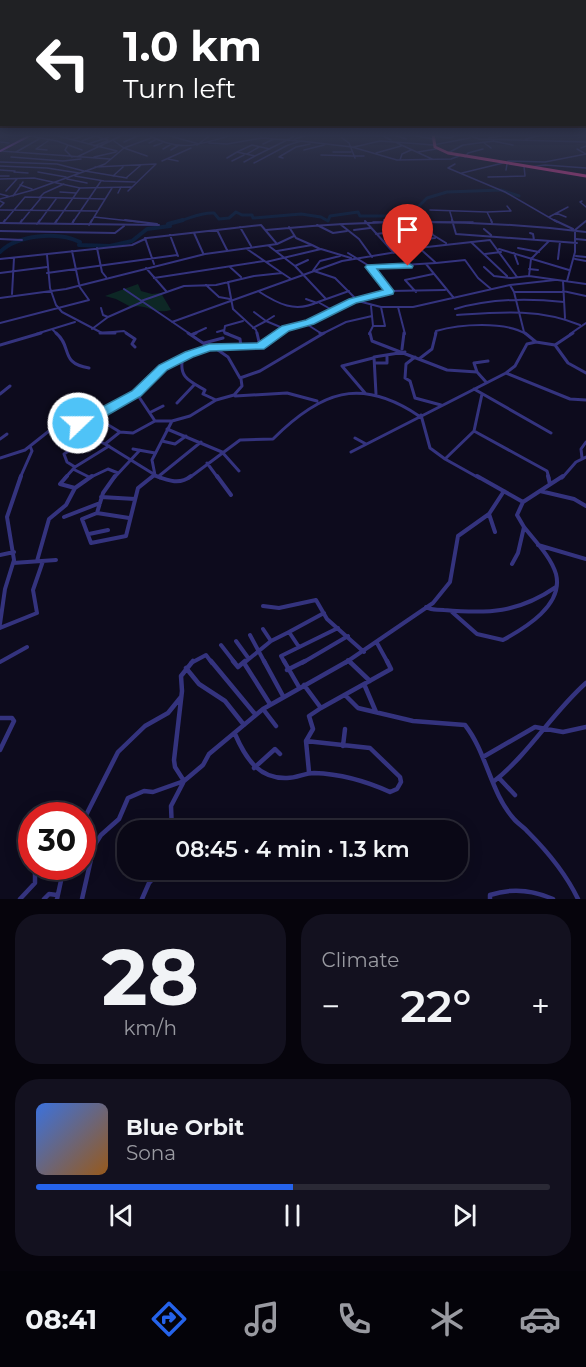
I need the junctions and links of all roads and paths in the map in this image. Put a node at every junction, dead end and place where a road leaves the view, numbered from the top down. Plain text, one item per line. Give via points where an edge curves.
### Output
1 (9, 176) joint
2 (31, 176) edge
3 (58, 176) edge
4 (73, 176) joint
5 (113, 176) edge
6 (142, 176) edge
7 (467, 176) edge
8 (525, 176) edge
9 (488, 177) dead end
10 (0, 178) edge
11 (17, 178) junction
12 (27, 178) junction
13 (66, 178) junction
14 (127, 178) joint
15 (5, 179) junction
16 (101, 181) junction
17 (123, 181) junction
18 (23, 182) dead end
19 (54, 182) junction
20 (135, 182) junction
21 (87, 183) dead end
22 (0, 184) edge
23 (64, 184) junction
24 (20, 185) junction
25 (97, 187) junction
26 (112, 187) junction
27 (121, 187) junction
28 (131, 187) junction
29 (80, 188) junction
30 (33, 190) junction
31 (6, 191) dead end
32 (128, 191) dead end
33 (60, 192) dead end
34 (77, 193) junction
35 (0, 194) edge
36 (118, 194) dead end
37 (11, 196) junction
38 (40, 198) junction
39 (57, 198) junction
40 (73, 198) junction
41 (89, 199) junction
42 (105, 199) junction
43 (0, 200) edge
44 (586, 201) edge
45 (507, 206) dead end
46 (568, 207) dead end
47 (586, 207) edge
48 (0, 208) edge
49 (14, 210) junction
50 (31, 210) junction
51 (47, 210) junction
52 (430, 210) dead end
53 (64, 211) junction
54 (81, 211) junction
55 (97, 211) junction
56 (450, 212) junction
57 (487, 212) junction
58 (498, 212) junction
59 (556, 213) junction
60 (499, 216) dead end
61 (94, 217) junction
62 (549, 217) junction
63 (566, 217) dead end
64 (313, 218) dead end
65 (124, 220) junction
66 (384, 220) junction
67 (389, 220) junction
68 (365, 221) junction
69 (425, 221) junction
70 (586, 221) edge
71 (453, 222) junction
72 (1, 223) edge
73 (20, 223) junction
74 (338, 223) junction
75 (492, 223) junction
76 (31, 224) junction
77 (37, 224) junction
78 (54, 224) junction
79 (70, 224) junction
80 (315, 224) junction
81 (89, 225) junction
82 (100, 225) junction
83 (123, 226) junction
84 (355, 226) dead end
85 (429, 226) junction
86 (240, 227) junction
87 (289, 227) junction
88 (370, 228) junction
89 (397, 228) junction
90 (484, 229) dead end
91 (564, 229) junction
92 (218, 230) junction
93 (266, 230) junction
94 (354, 230) dead end
95 (358, 230) junction
96 (575, 230) junction
97 (0, 231) edge
98 (25, 231) junction
99 (348, 231) junction
100 (63, 232) junction
101 (193, 232) junction
102 (392, 232) junction
103 (586, 232) edge
104 (95, 233) junction
105 (530, 233) dead end
106 (375, 234) junction
107 (565, 234) dead end
108 (170, 235) junction
109 (294, 235) junction
110 (490, 237) junction
111 (146, 238) junction
112 (437, 238) junction
113 (0, 239) edge
114 (425, 239) dead end
115 (576, 239) junction
116 (22, 240) dead end
117 (534, 240) junction
118 (586, 240) edge
119 (549, 241) junction
120 (471, 242) junction
121 (560, 242) junction
122 (577, 243) junction
123 (276, 244) junction
124 (447, 244) junction
125 (312, 245) junction
126 (251, 246) junction
127 (269, 246) junction
128 (97, 248) junction
129 (421, 248) junction
130 (518, 248) dead end
131 (247, 249) junction
132 (321, 249) junction
133 (226, 250) junction
134 (410, 250) junction
135 (72, 251) junction
136 (500, 251) junction
137 (277, 252) junction
138 (539, 252) junction
139 (203, 253) junction
140 (210, 253) junction
141 (396, 253) junction
142 (514, 253) junction
143 (46, 254) junction
144 (348, 254) dead end
145 (484, 254) junction
146 (342, 256) junction
147 (178, 257) junction
148 (284, 257) junction
149 (372, 257) junction
150 (575, 257) junction
151 (14, 258) junction
152 (532, 258) junction
153 (152, 259) junction
154 (354, 259) junction
155 (558, 259) dead end
156 (586, 259) edge
157 (0, 260) edge
158 (308, 260) dead end
159 (265, 261) junction
160 (126, 262) junction
161 (436, 263) junction
162 (154, 264) junction
163 (426, 264) junction
164 (518, 264) dead end
165 (100, 265) junction
166 (295, 266) junction
167 (408, 266) junction
168 (47, 267) junction
169 (230, 267) junction
170 (370, 267) junction
171 (484, 267) dead end
172 (146, 268) junction
173 (74, 269) junction
174 (138, 269) junction
175 (529, 269) junction
176 (538, 270) dead end
177 (568, 270) junction
178 (14, 271) junction
179 (130, 271) junction
180 (313, 271) junction
181 (0, 273) edge
182 (47, 273) junction
183 (282, 273) junction
184 (433, 274) junction
185 (303, 275) junction
186 (322, 275) junction
187 (529, 276) junction
188 (106, 277) junction
189 (154, 278) junction
190 (243, 278) junction
191 (508, 278) junction
192 (517, 278) junction
193 (291, 279) junction
194 (309, 280) junction
195 (555, 280) junction
196 (565, 281) junction
197 (228, 282) junction
198 (204, 284) junction
199 (586, 284) edge
200 (79, 285) junction
201 (510, 285) junction
202 (124, 289) dead end
203 (491, 289) junction
204 (446, 290) junction
205 (49, 291) junction
206 (166, 291) junction
207 (258, 291) junction
208 (349, 291) junction
209 (389, 291) junction
210 (416, 292) junction
211 (514, 292) junction
212 (562, 292) junction
213 (12, 294) junction
214 (586, 296) edge
215 (0, 297) edge
216 (453, 297) junction
217 (516, 298) junction
218 (306, 299) dead end
219 (326, 299) junction
220 (231, 300) junction
221 (358, 300) junction
222 (142, 301) junction
223 (564, 302) junction
224 (318, 303) junction
225 (371, 306) junction
226 (381, 307) junction
227 (398, 307) junction
228 (59, 308) junction
229 (100, 308) dead end
230 (455, 309) dead end
231 (334, 311) junction
232 (254, 312) dead end
233 (319, 312) dead end
234 (520, 312) junction
235 (327, 314) junction
236 (457, 315) dead end
237 (274, 316) dead end
238 (372, 316) junction
239 (108, 317) junction
240 (565, 318) junction
241 (243, 321) junction
242 (266, 321) junction
243 (75, 322) junction
244 (172, 322) junction
245 (0, 323) edge
246 (305, 323) junction
247 (586, 323) edge
248 (373, 326) junction
249 (580, 326) junction
250 (206, 328) dead end
251 (253, 328) junction
252 (92, 329) junction
253 (285, 329) junction
254 (52, 330) junction
255 (224, 330) junction
256 (217, 332) dead end
257 (524, 332) junction
258 (322, 334) junction
259 (191, 335) junction
260 (223, 338) dead end
261 (536, 342) junction
262 (204, 343) junction
263 (0, 345) edge
264 (555, 345) junction
265 (135, 346) dead end
266 (260, 346) junction
267 (209, 347) junction
268 (214, 347) junction
269 (241, 347) junction
270 (402, 349) junction
271 (405, 352) junction
272 (183, 357) junction
273 (387, 357) junction
274 (373, 358) junction
275 (417, 358) junction
276 (488, 361) dead end
277 (375, 363) junction
278 (89, 368) dead end
279 (477, 372) junction
280 (506, 373) junction
281 (586, 373) edge
282 (240, 378) junction
283 (486, 382) junction
284 (195, 384) junction
285 (10, 386) dead end
286 (474, 389) junction
287 (365, 393) junction
288 (0, 394) edge
289 (136, 394) junction
290 (376, 394) junction
291 (482, 394) junction
292 (230, 397) junction
293 (216, 400) junction
294 (586, 400) edge
295 (318, 401) junction
296 (177, 403) dead end
297 (441, 405) junction
298 (163, 406) dead end
299 (151, 413) junction
300 (420, 415) junction
301 (95, 417) junction
302 (155, 421) junction
303 (172, 421) junction
304 (78, 423) junction
305 (167, 429) junction
306 (474, 431) junction
307 (120, 432) junction
308 (551, 433) dead end
309 (7, 434) dead end
310 (186, 436) junction
311 (90, 437) junction
312 (356, 438) dead end
313 (0, 439) edge
314 (161, 441) junction
315 (201, 442) junction
316 (586, 442) edge
317 (366, 444) junction
318 (107, 445) junction
319 (30, 446) junction
320 (133, 449) dead end
321 (140, 450) junction
322 (222, 452) junction
323 (351, 452) dead end
324 (155, 453) junction
325 (585, 457) edge
326 (0, 458) edge
327 (445, 459) junction
328 (130, 462) junction
329 (207, 463) junction
330 (74, 468) junction
331 (239, 471) dead end
332 (118, 473) junction
333 (156, 476) junction
334 (89, 477) junction
335 (550, 484) junction
336 (75, 488) junction
337 (504, 491) junction
338 (540, 491) junction
339 (231, 495) dead end
340 (101, 497) junction
341 (135, 499) junction
342 (523, 502) junction
343 (100, 503) junction
344 (586, 506) edge
345 (98, 513) junction
346 (489, 514) junction
347 (64, 517) dead end
348 (129, 518) junction
349 (524, 527) junction
350 (108, 530) dead end
351 (495, 532) dead end
352 (89, 534) junction
353 (536, 544) junction
354 (14, 552) junction
355 (0, 555) edge
356 (586, 559) edge
357 (56, 560) dead end
358 (37, 561) junction
359 (43, 561) junction
360 (13, 563) junction
361 (512, 564) dead end
362 (556, 587) junction
363 (263, 606) dead end
364 (426, 608) junction
365 (452, 612) junction
366 (324, 613) junction
367 (0, 626) edge
368 (263, 628) dead end
369 (338, 628) junction
370 (289, 632) junction
371 (250, 634) dead end
372 (348, 636) junction
373 (236, 640) dead end
374 (271, 641) junction
375 (377, 643) junction
376 (221, 645) dead end
377 (27, 647) dead end
378 (299, 647) junction
379 (259, 651) junction
380 (364, 652) junction
381 (249, 659) junction
382 (348, 660) junction
383 (0, 662) edge
384 (244, 663) junction
385 (186, 668) junction
386 (287, 670) junction
387 (370, 681) junction
388 (586, 683) edge
389 (364, 684) junction
390 (301, 686) junction
391 (345, 695) junction
392 (283, 696) junction
393 (181, 697) junction
394 (270, 704) junction
395 (321, 708) junction
396 (262, 709) junction
397 (376, 712) junction
398 (255, 714) junction
399 (0, 718) edge
400 (244, 725) junction
401 (276, 726) dead end
402 (586, 727) edge
403 (544, 728) junction
404 (345, 729) dead end
405 (235, 734) junction
406 (306, 741) junction
407 (343, 746) junction
408 (0, 750) edge
409 (280, 754) dead end
410 (482, 757) junction
411 (254, 768) junction
412 (309, 772) junction
413 (499, 778) junction
414 (184, 781) junction
415 (493, 782) junction
416 (515, 795) dead end
417 (93, 802) edge
418 (172, 820) edge
419 (35, 880) edge
420 (61, 880) edge
421 (152, 880) edge
422 (57, 897) edge
423 (20, 899) edge
424 (44, 899) edge
425 (82, 899) edge
426 (142, 899) edge
427 (490, 899) edge
428 (553, 899) edge
429 (578, 899) edge

1 - 10 street
1 - 15 street
2 - 12 street
3 - 13 street
4 - 13 street
4 - 16 street
5 - 14 street
6 - 20 street
7 - 62 street
8 - 9 street
10 - 15 street
11 - 12 street
11 - 15 street
11 - 31 street
12 - 19 street
13 - 19 street
13 - 21 street
14 - 17 street
15 - 22 street
16 - 17 street
16 - 25 street
17 - 20 street
18 - 24 street
19 - 23 street
19 - 30 street
20 - 28 street
23 - 29 street
23 - 38 street
24 - 30 street
24 - 37 street
25 - 26 street
25 - 29 street
25 - 41 street
26 - 27 street
26 - 42 street
27 - 28 street
27 - 36 street
28 - 32 street
29 - 34 street
30 - 37 street
33 - 34 street
34 - 40 street
35 - 37 street
37 - 43 street
38 - 39 street
38 - 49 street via 25,197
38 - 50 street
39 - 40 street
39 - 51 street
40 - 41 street
40 - 53 street
41 - 42 street
41 - 54 street
42 - 55 street
43 - 48 street via 4,203
44 - 47 street via 580,202
45 - 58 street via 511,211
46 - 59 street
48 - 49 street
49 - 50 street
49 - 72 street
50 - 51 street
50 - 73 street
51 - 53 street
51 - 77 street
52 - 56 street
53 - 54 street
53 - 78 street
54 - 55 street
54 - 79 street
55 - 61 street
56 - 57 street
56 - 71 street
57 - 58 street
57 - 75 street
58 - 60 street
59 - 62 street
59 - 63 street
61 - 65 street
61 - 81 street
62 - 96 street
64 - 80 street
65 - 83 street
65 - 83 street via 159,225
66 - 67 street
66 - 68 street
66 - 102 street
67 - 69 street
67 - 89 street
68 - 74 street
68 - 88 street
69 - 71 street
69 - 85 street
70 - 96 street
71 - 75 street
71 - 110 street via 456,234
72 - 73 street
73 - 76 street
74 - 80 street
74 - 99 street
75 - 91 street
76 - 77 street
76 - 98 street
77 - 78 street
78 - 79 street
79 - 81 street
79 - 100 street
80 - 87 street
80 - 99 street via 333,233
81 - 82 street
82 - 83 street
82 - 104 street
83 - 104 street via 115,233
84 - 95 street
85 - 89 street
85 - 112 street
86 - 92 street
86 - 93 street via 262,225
86 - 126 street
87 - 93 street
87 - 109 street
88 - 95 street
88 - 106 street
89 - 129 street
90 - 110 street
91 - 96 street
91 - 107 street
92 - 101 street
92 - 133 street
93 - 123 street
94 - 95 street
96 - 103 street
96 - 115 street
97 - 98 street
98 - 100 street
99 - 149 street
100 - 104 street
101 - 108 street
101 - 139 street
102 - 106 street
102 - 134 street
105 - 117 street
106 - 141 street
108 - 111 street
108 - 147 street
109 - 123 street
109 - 125 street
110 - 117 street
110 - 120 street
110 - 136 street
111 - 128 street via 132,244
111 - 153 street
112 - 114 street
112 - 124 street
113 - 116 street
115 - 118 street
115 - 122 street
117 - 119 street
119 - 121 street
119 - 138 street
120 - 124 street
120 - 145 street
121 - 122 street
121 - 155 street
122 - 150 street
123 - 126 street
123 - 127 street
124 - 129 street
125 - 132 street
125 - 137 street
126 - 133 street
127 - 131 street
127 - 137 street
128 - 135 street
128 - 165 street
129 - 134 street
129 - 161 street
130 - 138 street
131 - 140 street
131 - 159 street
132 - 146 street
132 - 148 street
133 - 140 street
134 - 141 street
135 - 143 street
135 - 173 street
136 - 142 street
136 - 145 street
136 - 192 street
137 - 148 street
138 - 152 street
139 - 140 street
139 - 147 street
140 - 172 street
141 - 149 street
141 - 167 street
142 - 152 street
142 - 164 street
143 - 151 street
143 - 168 street
144 - 154 street
145 - 191 street
146 - 154 street
146 - 180 street via 320,261
147 - 153 street
147 - 162 street
148 - 159 street
148 - 166 street
149 - 154 street
150 - 156 street
150 - 177 street
151 - 157 street
151 - 178 street
152 - 175 street
152 - 177 street
153 - 160 street
153 - 162 street
154 - 170 street
154 - 180 street
158 - 166 street
159 - 169 street
159 - 183 street
160 - 165 street
160 - 179 street
161 - 163 street
161 - 203 street via 464,260
162 - 174 street
163 - 167 street
163 - 184 street
165 - 173 street
165 - 188 street
166 - 185 street
167 - 170 street
168 - 178 street
168 - 182 street
169 - 189 street
169 - 190 street
170 - 209 street
171 - 191 street via 492,275
172 - 174 street
172 - 189 street
173 - 182 street
173 - 200 street
174 - 179 street
174 - 200 street
175 - 176 street
175 - 187 street
177 - 196 street
178 - 181 street
178 - 213 street
179 - 188 street
180 - 185 street
180 - 186 street
182 - 205 street
183 - 190 street
183 - 193 street
184 - 204 street
184 - 210 street via 405,280
185 - 193 street
185 - 194 street
186 - 194 street
186 - 208 street via 335,278
187 - 192 street
187 - 195 street
188 - 200 street
189 - 206 street
190 - 197 street
191 - 192 street
193 - 207 street
194 - 219 street
195 - 196 street
195 - 201 street
196 - 199 street
196 - 212 street
197 - 198 street
197 - 220 street
198 - 206 street
198 - 220 street via 219,297
200 - 205 street
200 - 228 street via 89,300
201 - 203 street
201 - 211 street
202 - 222 street
203 - 216 street
204 - 210 street
204 - 216 street
205 - 213 street
205 - 215 street
205 - 228 street
206 - 222 street
207 - 220 street
207 - 224 street via 298,309
208 - 219 street
208 - 221 street
209 - 210 street
209 - 221 street
211 - 212 street
211 - 217 street
212 - 214 street
212 - 223 street
213 - 215 street
216 - 227 street
217 - 223 street
217 - 230 street
217 - 234 street
218 - 224 street
219 - 224 street
220 - 241 street
220 - 244 street
221 - 225 street
221 - 231 street
222 - 239 street
222 - 244 street
223 - 240 street
224 - 231 street
225 - 226 street
225 - 238 street
226 - 227 street
226 - 248 street via 385,326
227 - 270 street via 405,335
228 - 243 street
228 - 245 street
229 - 239 street
231 - 235 street
232 - 242 street
233 - 235 street
234 - 236 street
234 - 240 street
234 - 257 street
235 - 246 street
237 - 242 street
238 - 248 street
238 - 258 street via 343,321
239 - 252 street
240 - 249 street
241 - 251 street
241 - 255 street via 225,326
242 - 251 street
242 - 253 street
243 - 252 street
243 - 254 street
244 - 259 street
246 - 253 street
246 - 258 street
247 - 249 street
248 - 270 street via 369,334 372,341
249 - 264 street
250 - 259 street
251 - 266 street
252 - 265 street via 105,334 124,331 135,339
253 - 266 street
254 - 263 street
254 - 278 street via 61,338 70,361
255 - 256 street
255 - 269 street via 241,339
257 - 261 street
257 - 275 street via 473,324 451,326 436,331 432,349
258 - 282 street via 264,370
259 - 262 street
260 - 262 street
261 - 264 street
261 - 280 street via 527,344 515,366
262 - 267 street
264 - 281 street via 568,363
266 - 269 street
267 - 268 street
267 - 272 street
268 - 269 street
268 - 282 street via 228,357
270 - 271 street
271 - 273 street
271 - 275 street
272 - 284 street via 180,373
272 - 289 street via 163,368
273 - 274 street
273 - 277 street via 387,363
274 - 277 street
274 - 287 street via 341,367
275 - 279 street via 448,371
275 - 297 street via 406,364 404,372 415,398
276 - 279 street via 474,363
277 - 290 street
279 - 283 street
280 - 283 street
280 - 294 street via 570,399
282 - 292 street via 242,388
283 - 286 street
284 - 293 street via 205,390 203,394
284 - 296 street
285 - 288 street
286 - 291 street
286 - 297 street
287 - 290 street
287 - 295 street
289 - 299 street
289 - 301 street
290 - 300 street
291 - 306 street
291 - 308 street
292 - 293 street
292 - 295 street via 284,393
293 - 303 street via 190,416
295 - 322 street via 287,423 273,439 245,438
297 - 300 street
298 - 299 street
299 - 302 street
300 - 317 street
300 - 327 street via 430,448
301 - 304 street
301 - 307 street
302 - 303 street
302 - 307 street via 133,433
303 - 305 street
304 - 311 street
304 - 319 street via 49,431
305 - 310 street
305 - 314 street
306 - 327 street
306 - 335 street via 547,471
307 - 318 street
309 - 313 street
310 - 314 street via 175,444
310 - 315 street
311 - 318 street
311 - 330 street via 64,454
312 - 317 street
314 - 324 street
315 - 322 street
315 - 333 street via 188,449 169,470
316 - 325 street via 581,449
317 - 323 street
318 - 328 street
318 - 330 street
319 - 326 street
319 - 354 street via 32,453 15,489 8,517
320 - 321 street
321 - 324 street
321 - 328 street
322 - 329 street
322 - 331 street
324 - 333 street via 152,460
325 - 335 street
327 - 337 street
328 - 332 street
328 - 333 street
329 - 333 street via 182,482
329 - 339 street
330 - 334 street
330 - 336 street via 60,484
332 - 334 street via 108,468
332 - 340 street
333 - 341 street via 138,488
334 - 336 street
335 - 338 street
336 - 358 street via 66,505 49,519
337 - 342 street
337 - 346 street
338 - 342 street
338 - 344 street
340 - 341 street
340 - 343 street
341 - 348 street
342 - 349 street via 517,515
343 - 345 street
343 - 347 street
345 - 348 street
345 - 352 street via 81,519
346 - 351 street
346 - 364 street via 458,536 450,582
348 - 352 street via 126,536 92,543
349 - 353 street
349 - 361 street
350 - 352 street
353 - 356 street
353 - 362 street via 555,572
354 - 355 street
354 - 360 street
357 - 359 street
358 - 359 street
358 - 360 street
359 - 367 street via 33,590 37,613
360 - 367 street
362 - 365 street via 540,599 499,613
362 - 365 street via 551,604 503,640 477,634
363 - 366 street via 279,608 316,600
364 - 365 street
364 - 375 street via 411,615
366 - 369 street
366 - 370 street
368 - 374 street
369 - 372 street
369 - 378 street
370 - 374 street
370 - 378 street
371 - 379 street
372 - 380 street
372 - 386 street
373 - 381 street
374 - 379 street
375 - 380 street
375 - 387 street via 391,668
376 - 384 street via 237,667
377 - 383 street
378 - 386 street via 281,656
379 - 381 street
379 - 392 street
380 - 382 street
381 - 384 street
382 - 387 street
382 - 390 street
384 - 394 street
385 - 393 street via 181,675
385 - 398 street via 206,655
385 - 400 street via 200,684 225,701
386 - 390 street
387 - 389 street
388 - 403 street
389 - 391 street
389 - 397 street
390 - 392 street
390 - 395 street
391 - 395 street
391 - 397 street via 355,707
392 - 394 street
393 - 414 street via 174,760
393 - 417 street via 118,752
394 - 396 street
395 - 406 street via 309,716 313,729
396 - 398 street
396 - 401 street
397 - 410 street via 412,721 465,725 477,740
398 - 400 street
399 - 408 street via 14,721
400 - 405 street
402 - 403 street via 563,732
403 - 410 street via 533,729
403 - 413 street via 518,763
404 - 407 street
405 - 411 street
405 - 414 street
406 - 407 street
406 - 412 street
407 - 412 street via 370,748 400,777 400,786 392,792 354,777
409 - 411 street via 275,749
410 - 415 street
411 - 412 street via 271,777 287,778
413 - 415 street
413 - 416 street
414 - 418 street via 171,806
414 - 425 street via 153,792 144,791 126,801 119,819 93,846
415 - 429 street via 514,819 568,878
419 - 423 street
420 - 422 street
421 - 426 street
422 - 424 street via 49,894
427 - 428 street via 497,892 510,891

